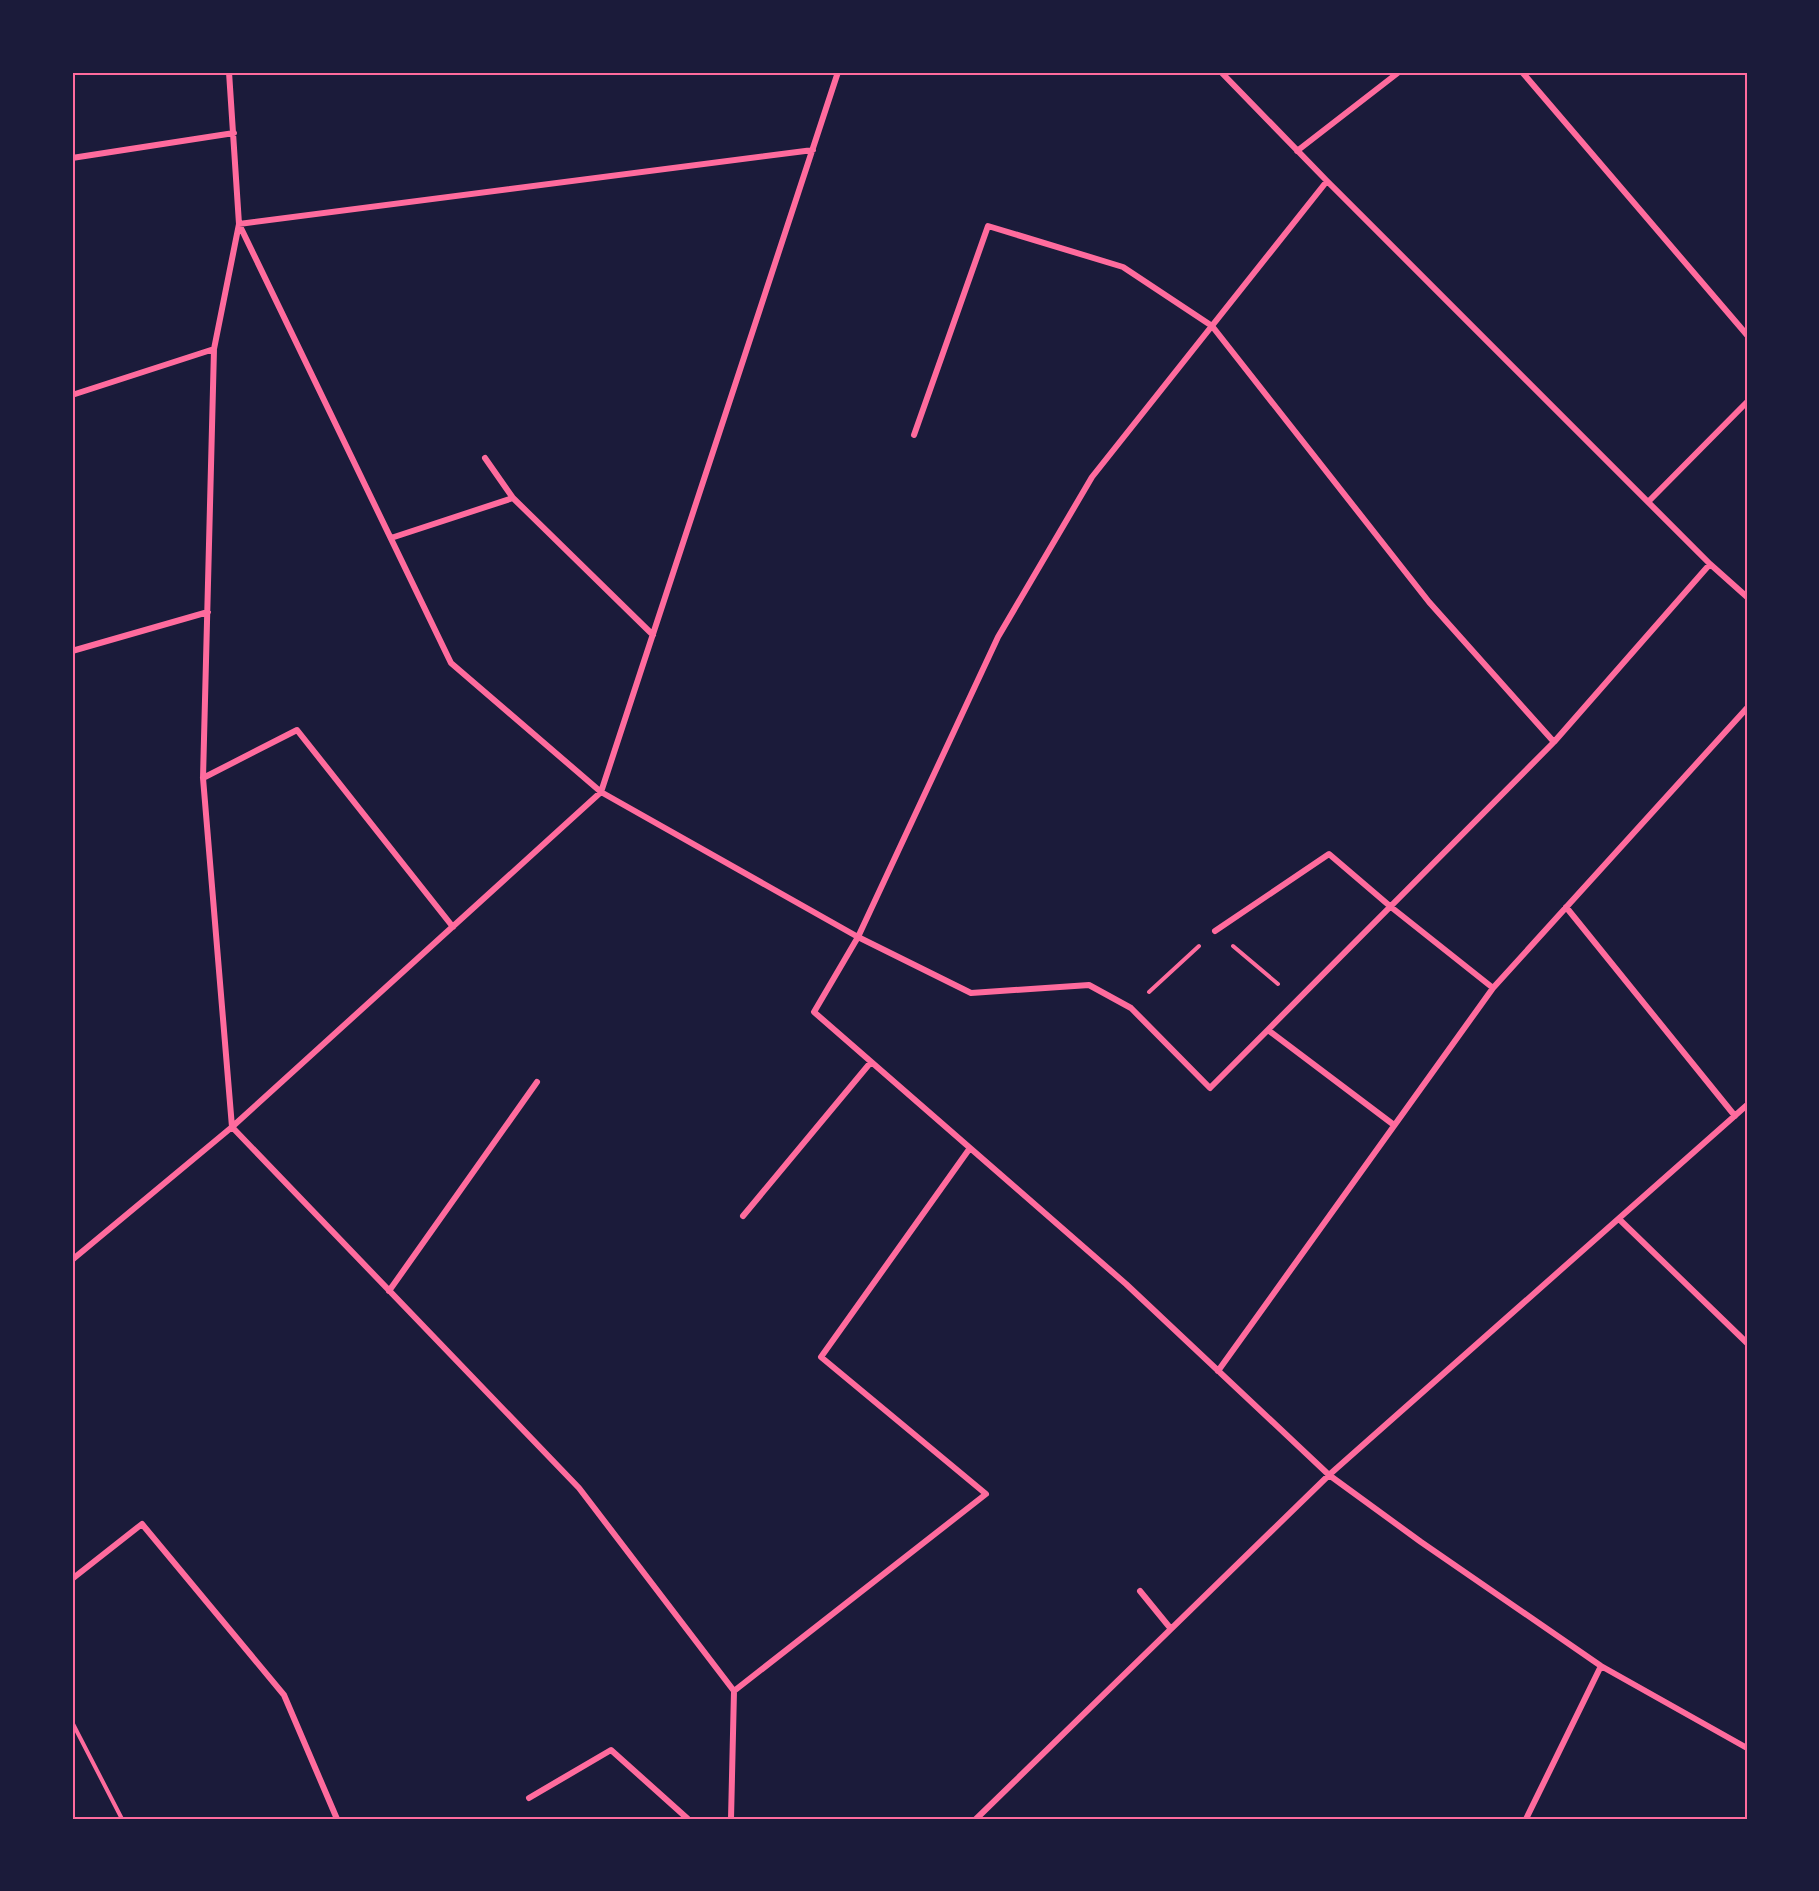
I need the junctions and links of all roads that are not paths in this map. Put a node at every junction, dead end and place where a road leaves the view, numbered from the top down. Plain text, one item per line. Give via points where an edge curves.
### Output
1 (229, 72) edge
2 (838, 72) edge
3 (1221, 72) edge
4 (1399, 72) edge
5 (1522, 72) edge
6 (234, 133) junction
7 (813, 150) junction
8 (1297, 151) junction
9 (72, 158) edge
10 (1327, 182) junction
11 (239, 224) junction
12 (1212, 326) junction
13 (1747, 335) edge
14 (214, 349) junction
15 (72, 395) edge
16 (1747, 402) edge
17 (914, 435) dead end
18 (485, 458) dead end
19 (513, 498) junction
20 (1648, 502) junction
21 (391, 538) junction
22 (1710, 564) junction
23 (1747, 597) edge
24 (208, 612) junction
25 (653, 636) junction
26 (72, 651) edge
27 (1747, 708) edge
28 (1554, 742) junction
29 (203, 778) junction
30 (601, 792) junction
31 (1391, 907) junction
32 (1566, 907) junction
33 (453, 927) junction
34 (1215, 931) road end
35 (858, 937) junction
36 (1493, 988) junction
37 (1268, 1030) junction
38 (871, 1062) junction
39 (537, 1082) dead end
40 (1747, 1105) edge
41 (1735, 1116) junction
42 (1394, 1125) junction
43 (232, 1127) junction
44 (970, 1148) junction
45 (744, 1216) dead end
46 (1619, 1219) junction
47 (72, 1260) edge
48 (389, 1291) junction
49 (1747, 1343) edge
50 (1218, 1371) junction
51 (1329, 1475) junction
52 (72, 1579) edge
53 (1140, 1591) dead end
54 (1171, 1629) junction
55 (1601, 1666) junction
56 (734, 1691) junction
57 (1747, 1748) edge
58 (529, 1798) dead end
59 (337, 1819) edge
60 (688, 1819) edge
61 (731, 1819) edge
62 (976, 1819) edge
63 (1526, 1819) edge

1 - 6 street
2 - 7 street
3 - 8 street
4 - 8 street
5 - 13 street
6 - 9 street
6 - 11 street
7 - 11 street
7 - 25 street
8 - 10 street
10 - 12 street
10 - 20 street
11 - 14 street
11 - 21 street
12 - 17 street via 1123,267 988,225
12 - 28 street via 1429,602
12 - 35 street via 1092,477 1004,627
14 - 15 street
14 - 24 street
16 - 20 street
18 - 19 street
19 - 21 street
19 - 25 street
20 - 22 street
21 - 30 street via 451,663
22 - 23 street
22 - 28 street
24 - 26 street
24 - 29 street
25 - 30 street
27 - 32 street
28 - 31 street
29 - 33 street via 297,730
29 - 43 street
30 - 33 street
30 - 35 street
31 - 34 street via 1329,854
31 - 36 street
31 - 37 street
32 - 36 street
32 - 41 street
33 - 43 street
35 - 37 street via 971,993 1089,986 1131,1008 1210,1088
35 - 38 street via 814,1012
36 - 42 street
37 - 42 street
38 - 44 street
38 - 45 street
39 - 48 street
40 - 41 street
41 - 46 street
42 - 50 street
43 - 47 street
43 - 48 street
44 - 50 street via 1126,1284
44 - 56 street via 821,1357 986,1494
46 - 49 street
46 - 51 street
48 - 56 street via 579,1488
50 - 51 street
51 - 54 street
51 - 55 street
52 - 59 street via 142,1524 284,1695
53 - 54 street
54 - 62 street
55 - 57 street
55 - 63 street
56 - 61 street
58 - 60 street via 611,1750

